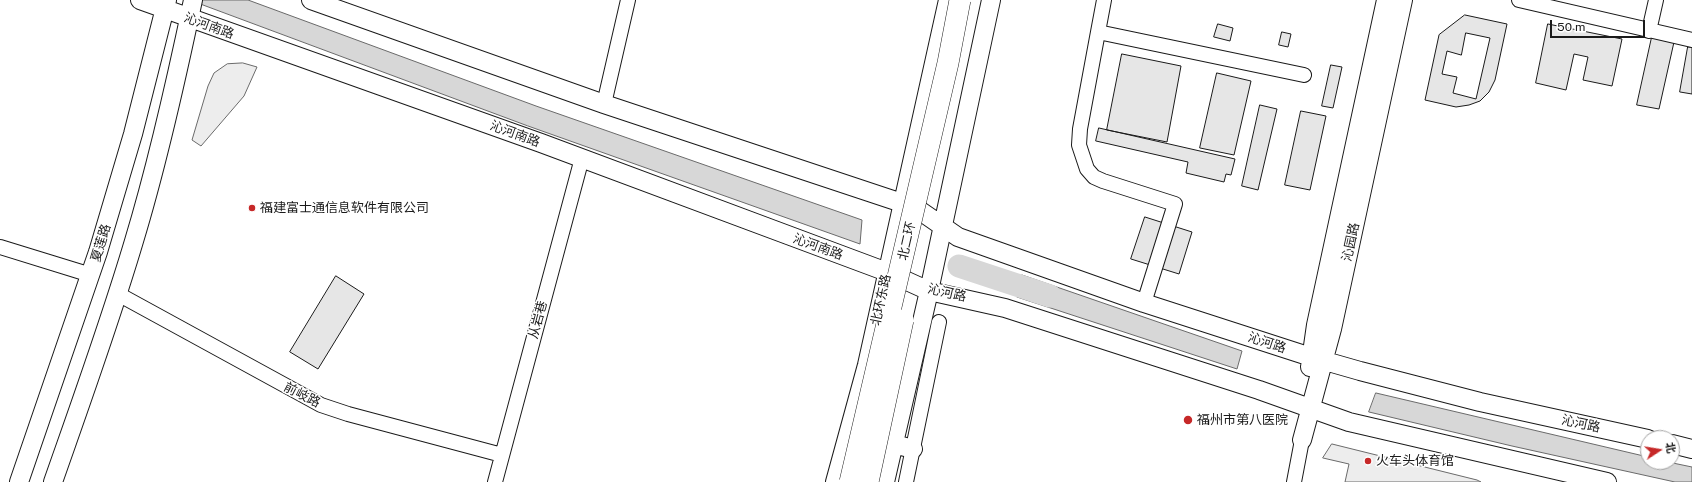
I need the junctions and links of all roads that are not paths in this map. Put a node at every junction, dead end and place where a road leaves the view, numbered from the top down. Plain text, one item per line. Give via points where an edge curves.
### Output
1 (140, 0) edge
2 (193, 0) edge
3 (311, 0) edge
4 (628, 0) edge
5 (948, 0) edge
6 (960, 0) edge
7 (975, 0) edge
8 (991, 0) edge
9 (1104, 0) edge
10 (1386, 0) edge
11 (1403, 0) edge
12 (1519, 0) edge
13 (1656, 0) edge
14 (166, 5) edge
15 (189, 19) junction
16 (1649, 30) junction
17 (1098, 32) junction
18 (1692, 40) edge
19 (1304, 75) dead end
20 (604, 104) junction
21 (582, 158) junction
22 (902, 203) junction
23 (941, 227) junction
24 (0, 247) edge
25 (887, 272) junction
26 (91, 275) junction
27 (929, 290) junction
28 (118, 294) junction
29 (1144, 303) junction
30 (939, 322) dead end
31 (1318, 359) junction
32 (1308, 408) junction
33 (1640, 437) edge
34 (1302, 440) joint
35 (894, 444) junction
36 (1680, 446) edge
37 (1692, 448) edge
38 (913, 449) junction
39 (502, 455) junction
40 (19, 482) edge
41 (53, 482) edge
42 (495, 482) edge
43 (835, 482) edge
44 (850, 482) edge
45 (868, 482) edge
46 (885, 482) edge
47 (906, 482) edge
48 (1294, 482) edge
49 (1607, 482) edge

1 - 14 main road, 沁河南路
2 - 15 main road
3 - 20 main road
4 - 20 street
5 - 22 main road, 北环东路
6 - 44 highway, 北二环, bridge via 945,78
7 - 45 highway, 北二环, bridge
8 - 23 main road
9 - 17 street
10 - 31 main road via 1318,318
11 - 31 main road, 沁园路
12 - 16 street
13 - 16 street
14 - 15 main road, 沁河南路
14 - 26 main road, 夏莲路 via 133,134
15 - 21 main road, 沁河南路
15 - 28 main road via 162,137
16 - 18 street
17 - 19 street
17 - 29 street via 1079,137 1083,161 1094,177 1102,181 1175,204
20 - 22 main road
21 - 25 main road, 沁河南路
21 - 39 street, 从岩巷
22 - 23 main road, 沁河路 via 919,210
22 - 25 main road, 北环东路
23 - 27 main road
23 - 29 main road, 沁河路 via 958,237
24 - 26 street
25 - 27 main road, 沁河路
25 - 43 main road, 北环东路 via 867,365
26 - 40 main road, 夏莲路
27 - 32 main road, 沁河路 via 1006,308
27 - 35 main road
28 - 39 street, 前岐路 via 321,405
28 - 41 main road
29 - 31 main road, 沁河路
30 - 38 street
31 - 32 main road, 沁园路
31 - 33 main road, 沁河路 via 1480,402
32 - 34 main road, 沁园路
32 - 49 main road, 沁河路 via 1369,428
34 - 48 street, 沁园路
35 - 38 main road
35 - 46 main road
36 - 37 main road
38 - 47 street
39 - 42 street, 从岩巷

